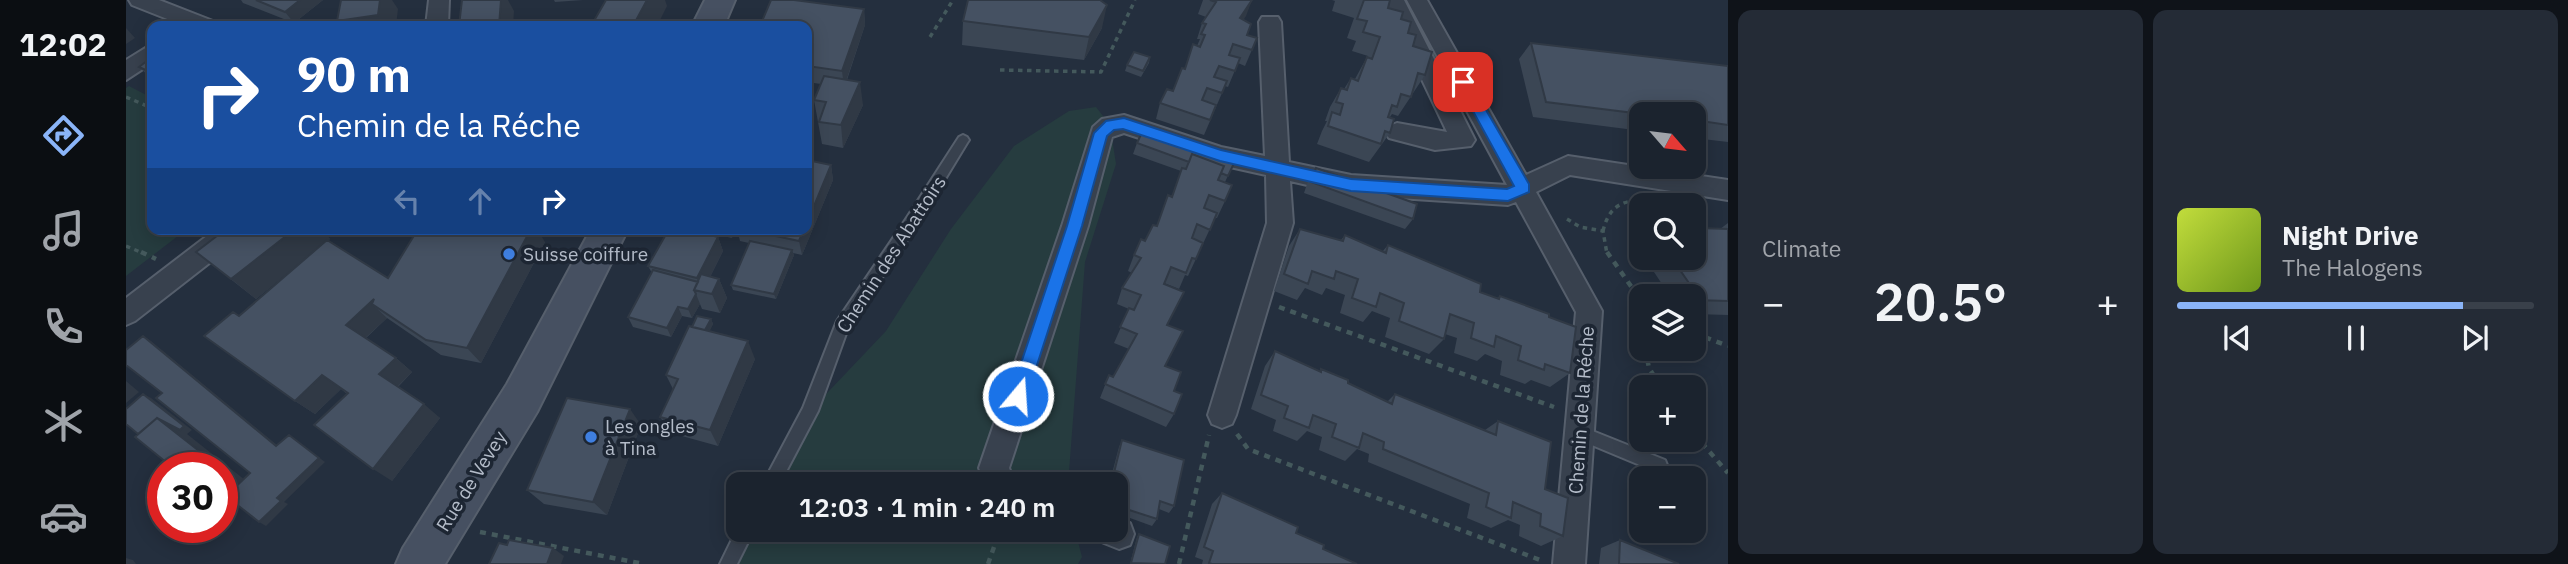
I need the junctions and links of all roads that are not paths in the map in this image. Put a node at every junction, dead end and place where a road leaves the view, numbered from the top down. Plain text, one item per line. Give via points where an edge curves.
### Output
1 (139, 0) edge
2 (439, 0) edge
3 (720, 0) edge
4 (1394, 0) edge
5 (1417, 0) edge
6 (188, 21) edge
7 (437, 21) edge
8 (710, 21) edge
9 (1270, 22) dead end
10 (147, 56) edge
11 (126, 72) edge
12 (1487, 123) junction
13 (1455, 125) junction
14 (1396, 132) edge
15 (963, 141) dead end
16 (1278, 169) junction
17 (1728, 190) edge
18 (1527, 195) junction
19 (227, 235) edge
20 (607, 235) edge
21 (126, 313) edge
22 (522, 398) junction
23 (1222, 415) road end
24 (1580, 425) junction
25 (1659, 465) dead end
26 (777, 472) edge
27 (996, 472) edge
28 (740, 542) edge
29 (458, 547) edge
30 (419, 564) edge
31 (728, 564) edge
32 (1569, 564) edge

1 - 6 street
2 - 7 street
3 - 8 main road
4 - 13 street
5 - 12 street, Chemin de la Réche
9 - 16 street
10 - 11 street
12 - 13 street
12 - 18 street, Chemin de la Réche
13 - 14 street via 1463,140 1435,141
15 - 26 lane, Chemin des Abattoirs via 842,325 810,411
16 - 18 street via 1351,185
16 - 23 street via 1280,223
16 - 27 street via 1220,156 1124,124 1111,125 1101,133
17 - 18 street via 1568,165
18 - 24 street, Chemin de la Réche via 1589,312
19 - 21 street
20 - 22 main road, Rue de Vevey
22 - 29 main road, Rue de Vevey
22 - 30 main road, Rue de Vevey
24 - 25 lane
24 - 32 street, Chemin de la Réche
28 - 31 lane

